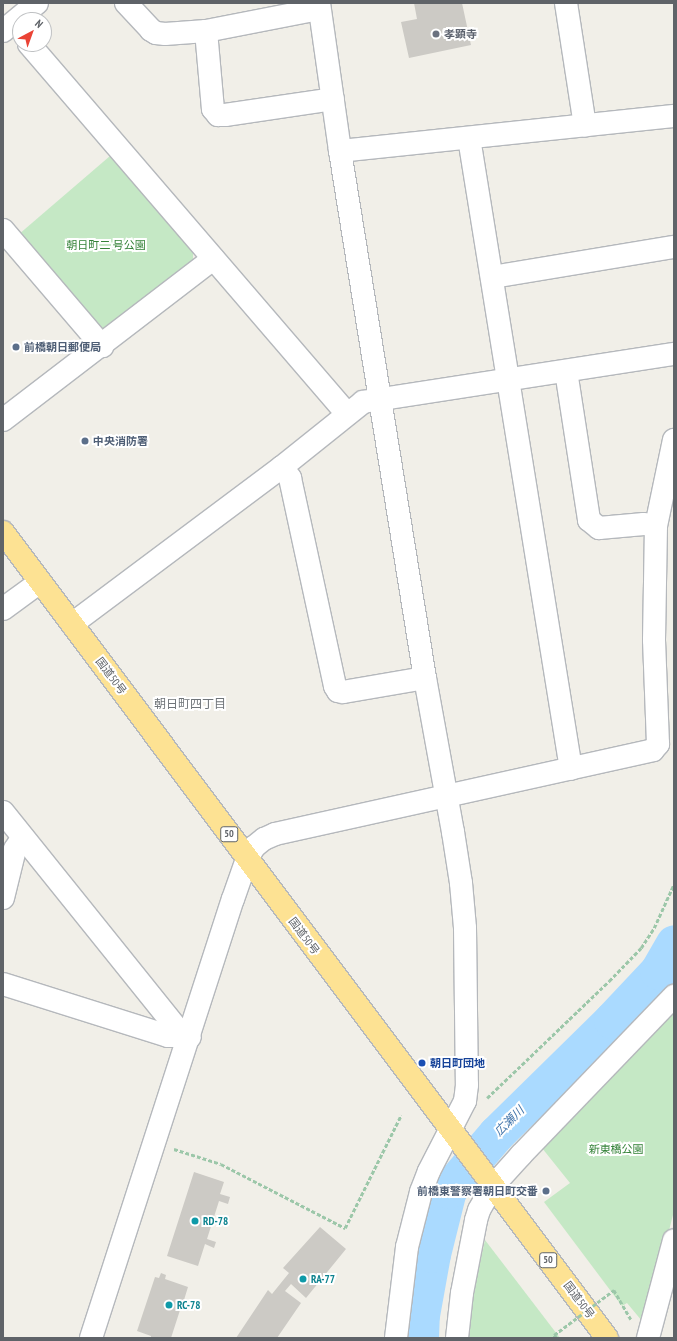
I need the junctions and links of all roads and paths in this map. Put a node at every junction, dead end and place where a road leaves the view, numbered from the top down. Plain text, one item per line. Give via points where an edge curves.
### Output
1 (37, 3) edge
2 (126, 3) edge
3 (566, 3) edge
4 (319, 6) edge
5 (29, 12) edge
6 (206, 31) junction
7 (36, 52) edge
8 (333, 99) junction
9 (674, 116) edge
10 (585, 126) junction
11 (469, 138) junction
12 (340, 151) junction
13 (3, 230) edge
14 (674, 247) edge
15 (213, 259) junction
16 (492, 278) junction
17 (102, 346) junction
18 (674, 354) edge
19 (566, 371) junction
20 (507, 380) junction
21 (380, 399) junction
22 (347, 414) junction
23 (3, 420) edge
24 (674, 440) edge
25 (282, 467) junction
26 (656, 526) junction
27 (3, 532) edge
28 (40, 582) junction
29 (3, 609) edge
30 (72, 624) junction
31 (425, 678) junction
32 (570, 769) junction
33 (447, 797) junction
34 (3, 812) edge
35 (23, 837) junction
36 (247, 859) junction
37 (674, 884) edge
38 (3, 898) edge
39 (3, 984) edge
40 (674, 996) edge
41 (185, 1034) junction
42 (483, 1101) dead end
43 (401, 1115) dead end
44 (453, 1133) junction
45 (155, 1143) junction
46 (491, 1184) junction
47 (674, 1240) edge
48 (632, 1320) dead end
49 (91, 1338) edge
50 (396, 1338) edge
51 (457, 1338) edge
52 (557, 1338) edge
53 (607, 1338) edge
54 (648, 1338) edge

1 - 5 street
2 - 6 street via 156,33
3 - 10 street
4 - 6 street
4 - 8 street
6 - 8 street via 213,109 218,115
7 - 15 street
8 - 12 street
9 - 10 street
10 - 11 street
11 - 12 street
11 - 16 street
12 - 21 street
13 - 17 street
14 - 16 street
15 - 17 street
15 - 22 street
16 - 20 street
17 - 23 street
18 - 19 street
19 - 20 street
19 - 26 street via 590,520 599,528 644,524
20 - 21 street
20 - 32 street
21 - 22 street via 363,402
21 - 31 street
22 - 25 street
24 - 26 street
25 - 30 street
25 - 31 street via 290,478 338,691
26 - 32 street via 654,640 658,744 653,750
27 - 28 highway, 国道50号 / 50
28 - 29 street
28 - 30 highway, 国道50号 / 50
30 - 36 highway, 国道50号 / 50
31 - 33 street
32 - 33 street
33 - 36 street via 275,834 259,843
33 - 44 street via 461,883 465,928 467,1085 465,1101
34 - 35 street
35 - 38 street via 15,849
35 - 41 street
36 - 41 street
36 - 44 highway, 国道50号 / 50
37 - 42 path via 654,928 641,948
39 - 41 street via 168,1036
40 - 46 street
41 - 45 street
43 - 45 path via 345,1228 221,1164
44 - 46 highway, 国道50号 / 50
44 - 50 street via 429,1171 414,1220 407,1247
45 - 49 street
46 - 51 street via 476,1220 462,1293
46 - 53 highway, 国道50号 / 50
47 - 54 street
48 - 52 path, bridge via 614,1290 554,1335

